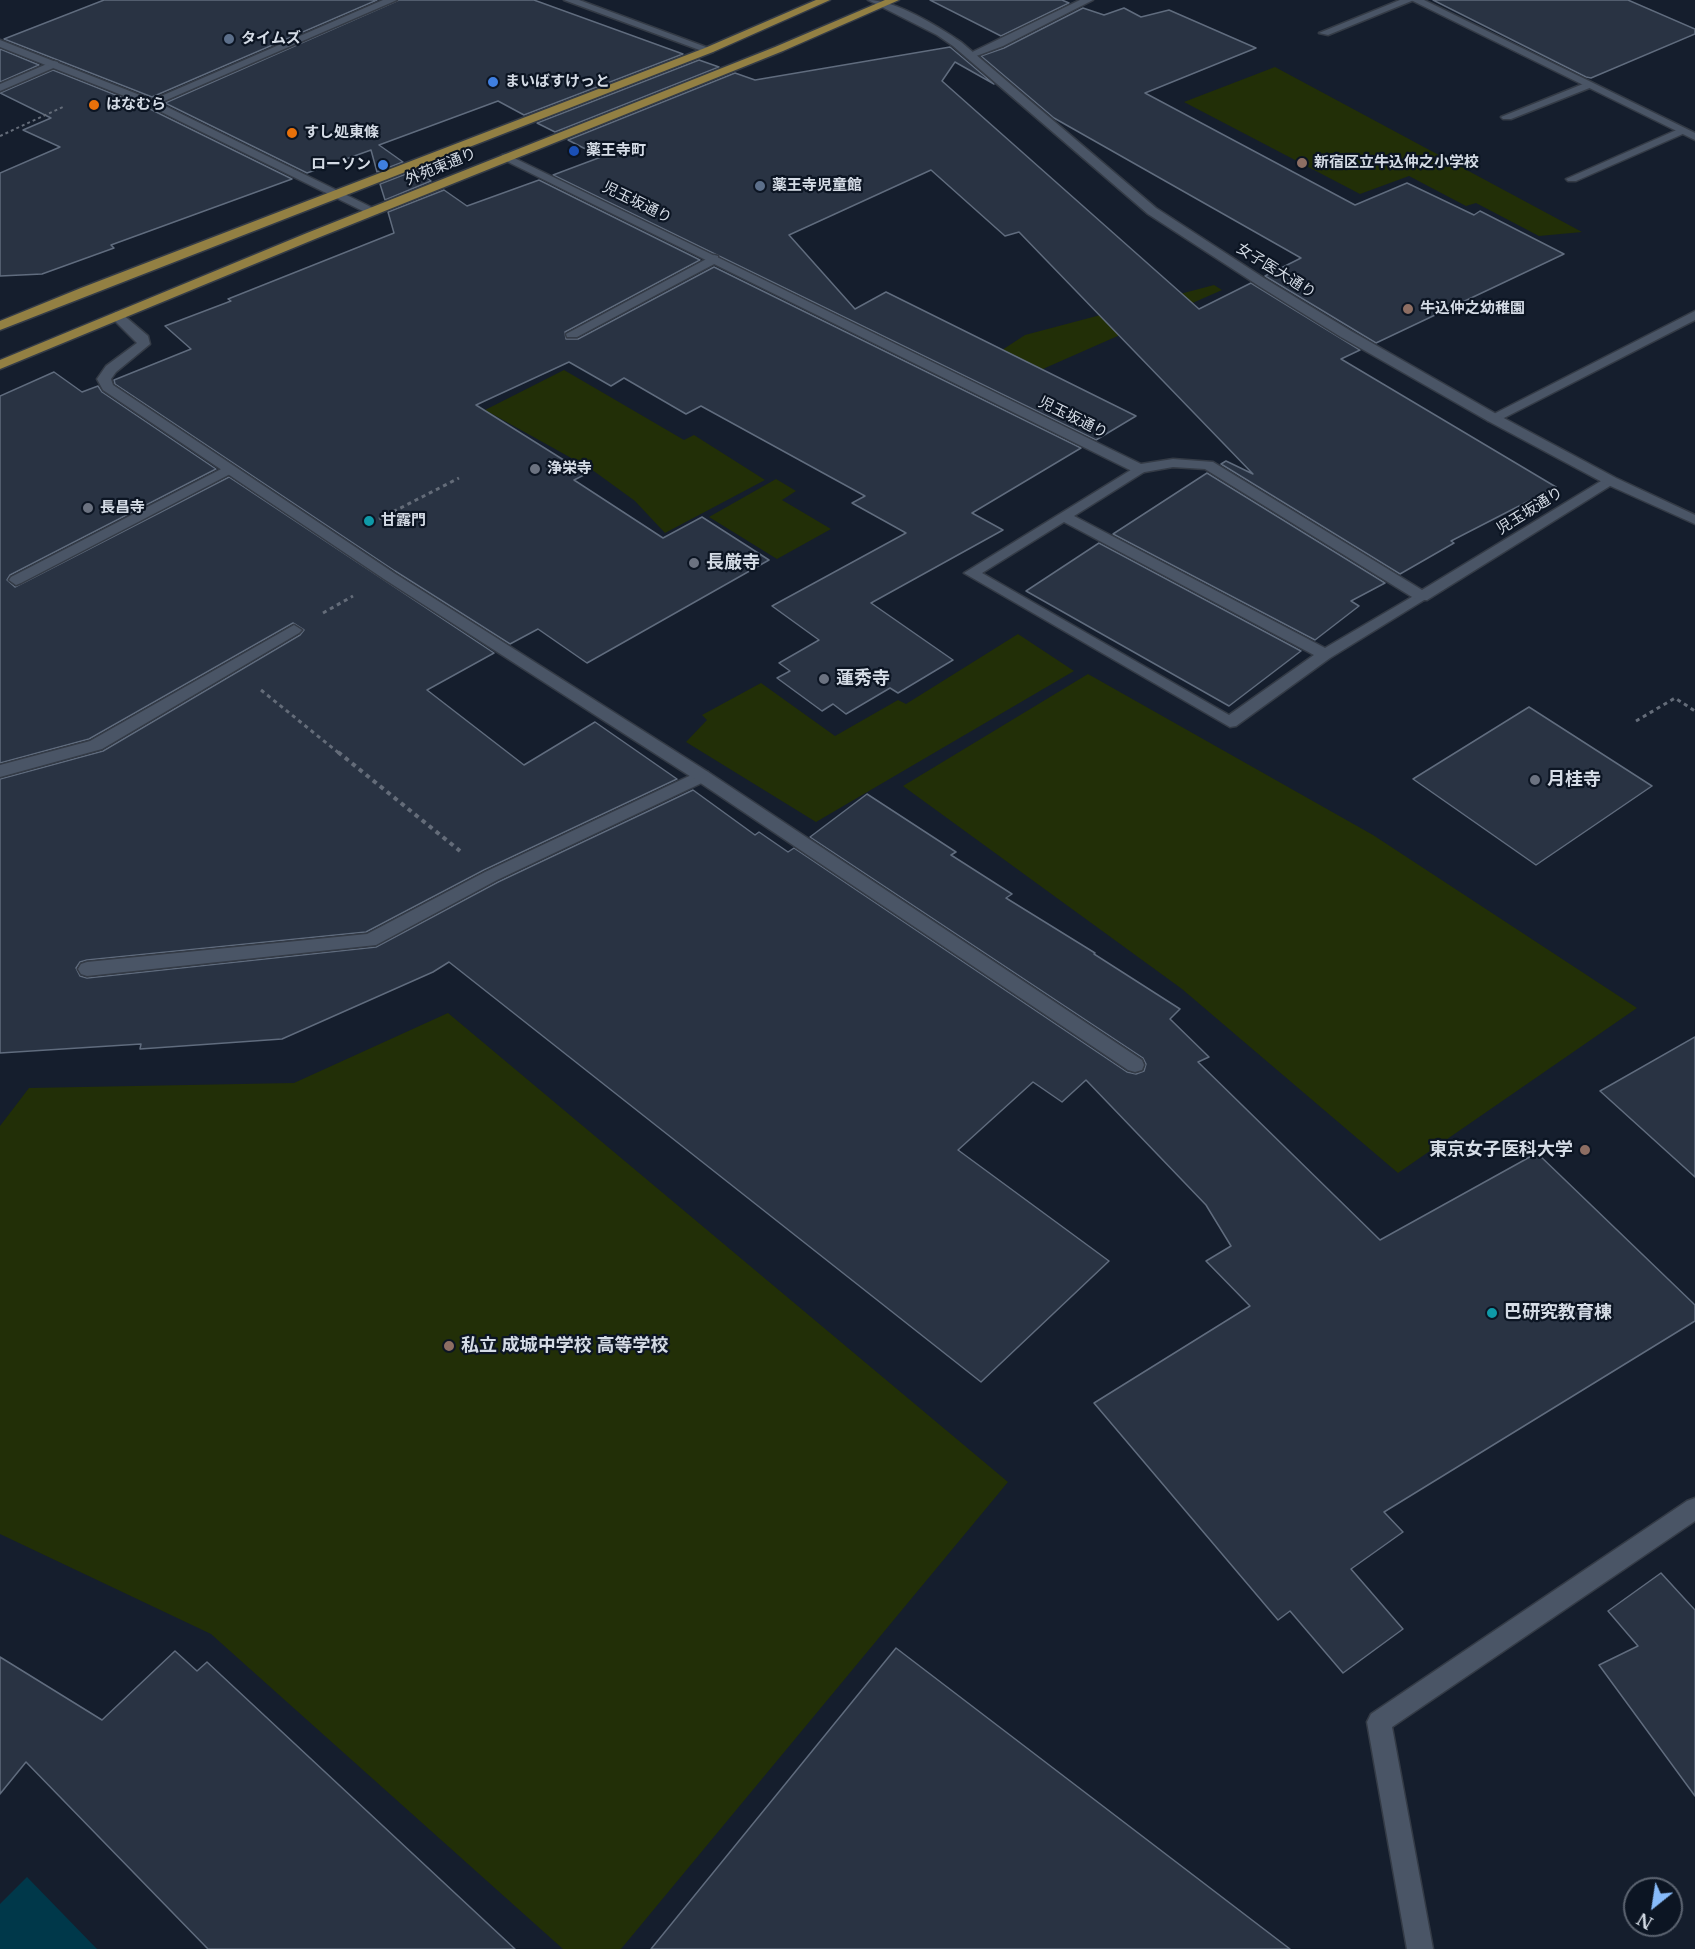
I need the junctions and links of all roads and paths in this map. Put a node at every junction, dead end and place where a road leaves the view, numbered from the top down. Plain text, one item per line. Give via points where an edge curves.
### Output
1 (392, 0) edge
2 (569, 0) edge
3 (825, 0) edge
4 (1088, 0) edge
5 (1409, 0) edge
6 (1416, 0) edge
7 (884, 2) edge
8 (1324, 33) dead end
9 (0, 43) edge
10 (709, 50) junction
11 (971, 55) junction
12 (54, 64) junction
13 (1588, 85) junction
14 (110, 86) junction
15 (0, 88) edge
16 (152, 103) junction
17 (1507, 117) dead end
18 (1691, 135) edge
19 (0, 136) edge
20 (506, 157) junction
21 (1572, 179) dead end
22 (338, 193) junction
23 (373, 211) junction
24 (714, 259) junction
25 (1695, 315) edge
26 (116, 316) junction
27 (0, 326) edge
28 (573, 334) dead end
29 (0, 365) edge
30 (1493, 418) junction
31 (229, 469) junction
32 (1139, 469) junction
33 (459, 478) dead end
34 (1611, 481) junction
35 (1064, 516) junction
36 (379, 519) dead end
37 (1695, 520) edge
38 (389, 576) junction
39 (16, 580) dead end
40 (1422, 597) junction
41 (294, 630) joint
42 (1325, 655) junction
43 (233, 667) junction
44 (1695, 711) edge
45 (1636, 721) dead end
46 (0, 771) edge
47 (702, 776) junction
48 (491, 876) junction
49 (87, 969) dead end
50 (1135, 1065) dead end
51 (1695, 1508) edge
52 (1420, 1949) edge

1 - 16 street
2 - 10 street
3 - 10 main road, 外苑東通り
4 - 11 street
5 - 8 street
6 - 13 street
7 - 11 street, 女子医大通り via 941,33
7 - 20 main road, 外苑東通り
9 - 12 street
10 - 22 main road, 外苑東通り
11 - 30 street, 女子医大通り via 1152,211 1346,334
12 - 14 street
12 - 15 street
13 - 17 street
13 - 18 street
14 - 16 street
14 - 19 path
16 - 22 street
18 - 21 street
20 - 23 main road, 外苑東通り
20 - 24 street, 児玉坂通り
22 - 23 street
22 - 27 main road, 外苑東通り
23 - 26 main road, 外苑東通り
24 - 28 street
24 - 32 street, 児玉坂通り
25 - 30 street
26 - 29 main road, 外苑東通り
26 - 31 street via 144,344 111,369 104,379 108,387
30 - 34 street, 女子医大通り
31 - 38 street
31 - 39 street
32 - 35 street
32 - 40 street via 1173,463 1208,465
33 - 36 path
34 - 37 street, 女子医大通り
34 - 40 street, 児玉坂通り
35 - 42 street
35 - 42 street, 児玉坂通り via 971,573 1230,722
38 - 41 path
38 - 47 street
40 - 42 street, 児玉坂通り
41 - 43 street
43 - 46 street via 96,745
43 - 48 path
44 - 45 path via 1675,698
47 - 48 street
47 - 50 street
48 - 49 street via 370,940
51 - 52 street via 1379,1722

